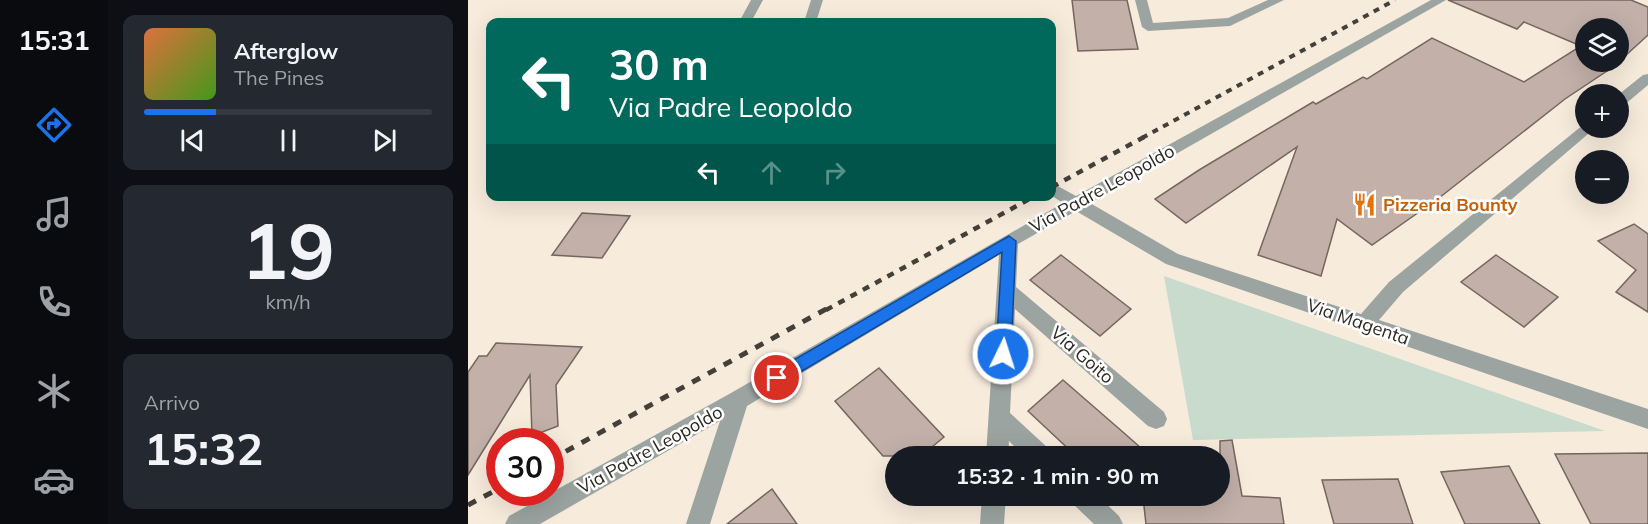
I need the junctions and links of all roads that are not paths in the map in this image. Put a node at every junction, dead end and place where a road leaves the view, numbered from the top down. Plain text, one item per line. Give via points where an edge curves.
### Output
1 (757, 0) edge
2 (817, 0) edge
3 (1141, 0) edge
4 (1278, 0) edge
5 (1440, 0) edge
6 (747, 18) edge
7 (811, 18) edge
8 (1648, 78) edge
9 (1629, 94) edge
10 (1576, 138) edge
11 (1056, 191) edge
12 (1079, 203) junction
13 (1009, 241) junction
14 (1007, 291) junction
15 (1364, 324) junction
16 (738, 400) junction
17 (999, 417) junction
18 (1156, 419) dead end
19 (1648, 419) edge
20 (998, 446) edge
21 (1029, 446) edge
22 (993, 506) edge
23 (1092, 506) edge
24 (517, 524) edge
25 (698, 524) edge
26 (992, 524) edge
27 (1111, 524) edge

1 - 6 street
2 - 7 street
3 - 4 street via 1148,27 1230,22
5 - 12 street, Via Padre Leopoldo
8 - 9 street
10 - 15 street via 1396,287
11 - 12 street, Via Magenta
12 - 13 street, Via Padre Leopoldo
12 - 15 street, Via Magenta via 1172,259
13 - 14 street
13 - 16 street, Via Padre Leopoldo
14 - 17 street
14 - 18 street, Via Goito
15 - 19 street, Via Magenta
16 - 24 street, Via Padre Leopoldo
16 - 25 street
17 - 20 street
17 - 21 street
22 - 26 street
23 - 27 street

